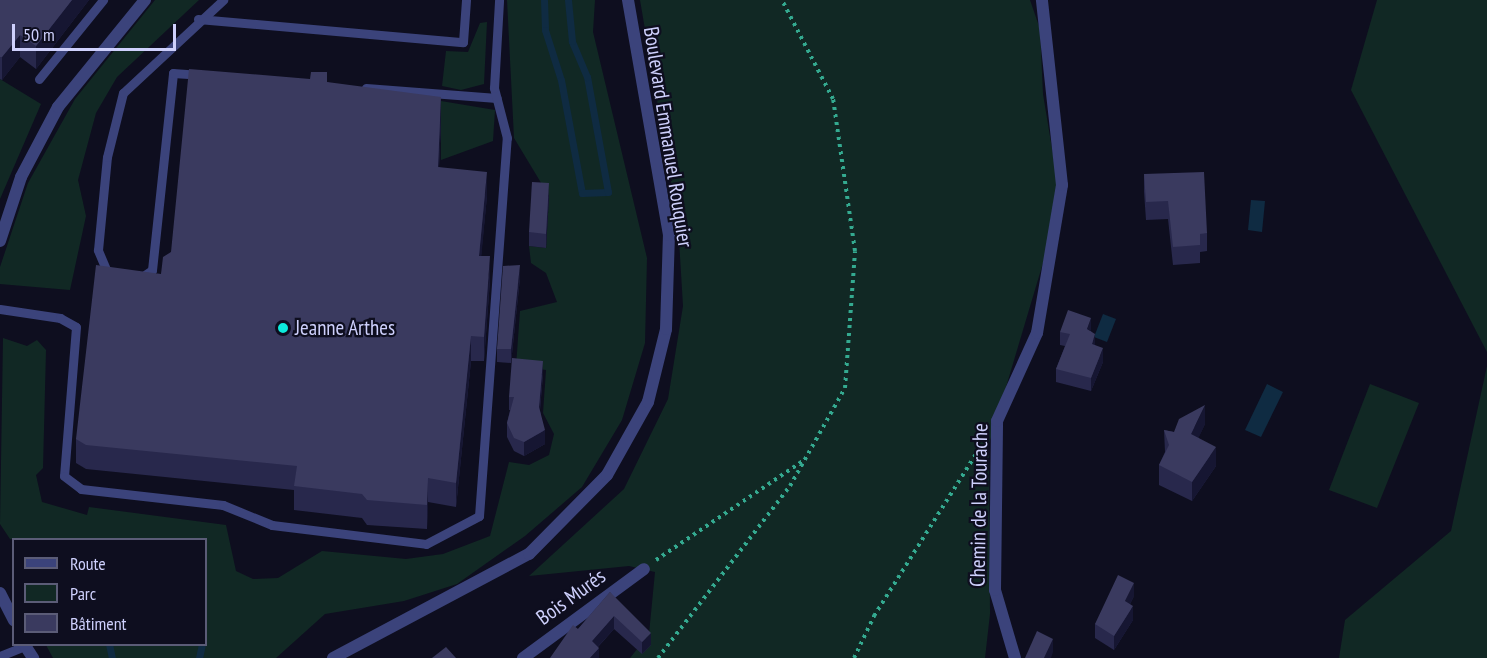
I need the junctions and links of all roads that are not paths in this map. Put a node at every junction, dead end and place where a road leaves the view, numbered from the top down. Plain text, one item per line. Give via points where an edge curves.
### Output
1 (103, 0) edge
2 (145, 0) edge
3 (223, 0) edge
4 (466, 0) edge
5 (499, 0) edge
6 (628, 0) edge
7 (1042, 0) edge
8 (198, 19) junction
9 (208, 75) edge
10 (39, 79) dead end
11 (358, 87) edge
12 (497, 98) junction
13 (0, 241) edge
14 (116, 276) edge
15 (127, 277) edge
16 (0, 309) edge
17 (644, 569) road end
18 (0, 593) edge
19 (12, 617) edge
20 (23, 646) edge
21 (0, 656) edge
22 (333, 658) edge
23 (524, 658) edge
24 (1016, 658) edge

1 - 10 lane
2 - 13 street via 58,107 21,177
3 - 8 lane
4 - 8 lane via 463,42
5 - 12 lane
6 - 22 street, Boulevard Emmanuel Rouquier via 669,235 666,329 648,402 607,475 530,554
7 - 24 street, Chemin de la Tourache via 1062,185 1036,333 997,421 995,590
8 - 14 lane via 123,93 107,157 98,250 104,274
9 - 15 lane via 173,73 152,270 138,279
11 - 12 lane
12 - 16 lane via 507,138 479,516 426,544 272,525 223,505 81,489 64,476 76,327 60,318
17 - 23 street, Bois Murés
18 - 19 street
20 - 21 lane

